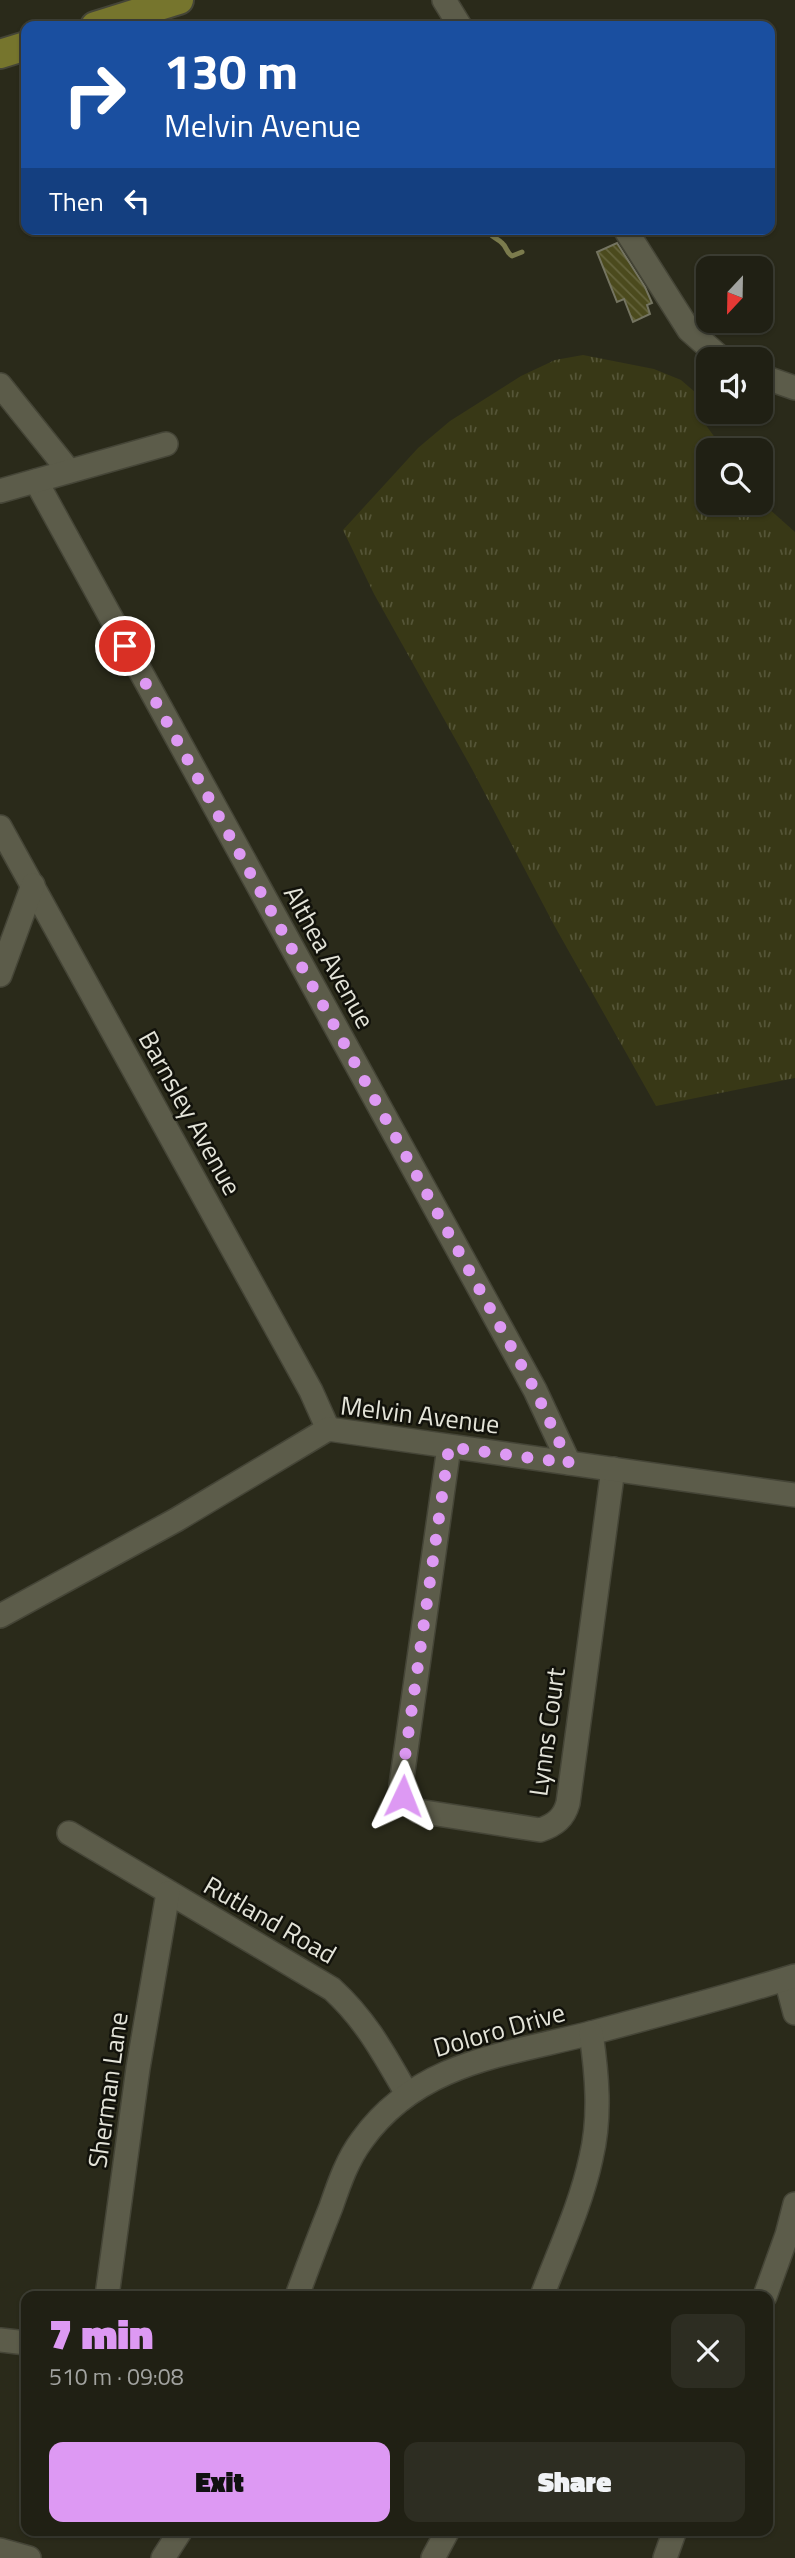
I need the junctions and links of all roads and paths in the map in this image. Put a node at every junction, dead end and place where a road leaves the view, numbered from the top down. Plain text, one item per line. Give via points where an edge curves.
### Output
1 (179, 0) edge
2 (444, 0) edge
3 (111, 21) edge
4 (457, 21) edge
5 (21, 48) edge
6 (0, 54) edge
7 (629, 235) edge
8 (708, 347) edge
9 (773, 380) edge
10 (0, 385) edge
11 (795, 388) edge
12 (166, 444) dead end
13 (69, 471) junction
14 (36, 481) junction
15 (0, 491) edge
16 (0, 827) edge
17 (33, 886) junction
18 (0, 975) edge
19 (328, 1429) junction
20 (449, 1447) junction
21 (569, 1463) junction
22 (613, 1469) junction
23 (795, 1495) edge
24 (0, 1616) edge
25 (69, 1833) dead end
26 (168, 1893) junction
27 (790, 1978) edge
28 (795, 2013) edge
29 (591, 2033) junction
30 (407, 2094) junction
31 (795, 2204) edge
32 (108, 2291) edge
33 (298, 2291) edge
34 (544, 2291) edge
35 (767, 2291) edge
36 (0, 2340) edge
37 (21, 2342) edge
38 (177, 2536) edge
39 (446, 2536) edge
40 (673, 2536) edge
41 (0, 2550) edge
42 (29, 2558) edge
43 (163, 2558) edge
44 (433, 2558) edge
45 (665, 2558) edge

1 - 3 main road
2 - 4 street
5 - 6 main road
7 - 8 street via 689,331
9 - 11 street
10 - 13 street
12 - 13 street
13 - 14 street
14 - 15 street
14 - 21 street, Althea Avenue via 535,1390
16 - 17 street, Barnsley Avenue
17 - 18 street
17 - 19 street, Barnsley Avenue
19 - 20 street, Melvin Avenue
19 - 24 street, Melvin Avenue via 176,1520
20 - 21 street, Melvin Avenue
20 - 22 street, Lynns Court via 403,1796 418,1811 540,1829 561,1820 566,1810
21 - 22 street, Melvin Avenue
22 - 23 street, Melvin Avenue
25 - 26 street, Rutland Road
26 - 30 street, Rutland Road via 332,1989 370,2031
26 - 32 street, Sherman Lane
27 - 28 street
27 - 29 street, Doloro Drive
29 - 30 street, Doloro Drive via 468,2063
29 - 34 street via 597,2097 592,2157
30 - 33 street, Doloro Drive via 378,2120 347,2164
31 - 35 street
36 - 37 street
38 - 43 street
39 - 44 street
40 - 45 street
41 - 42 street

